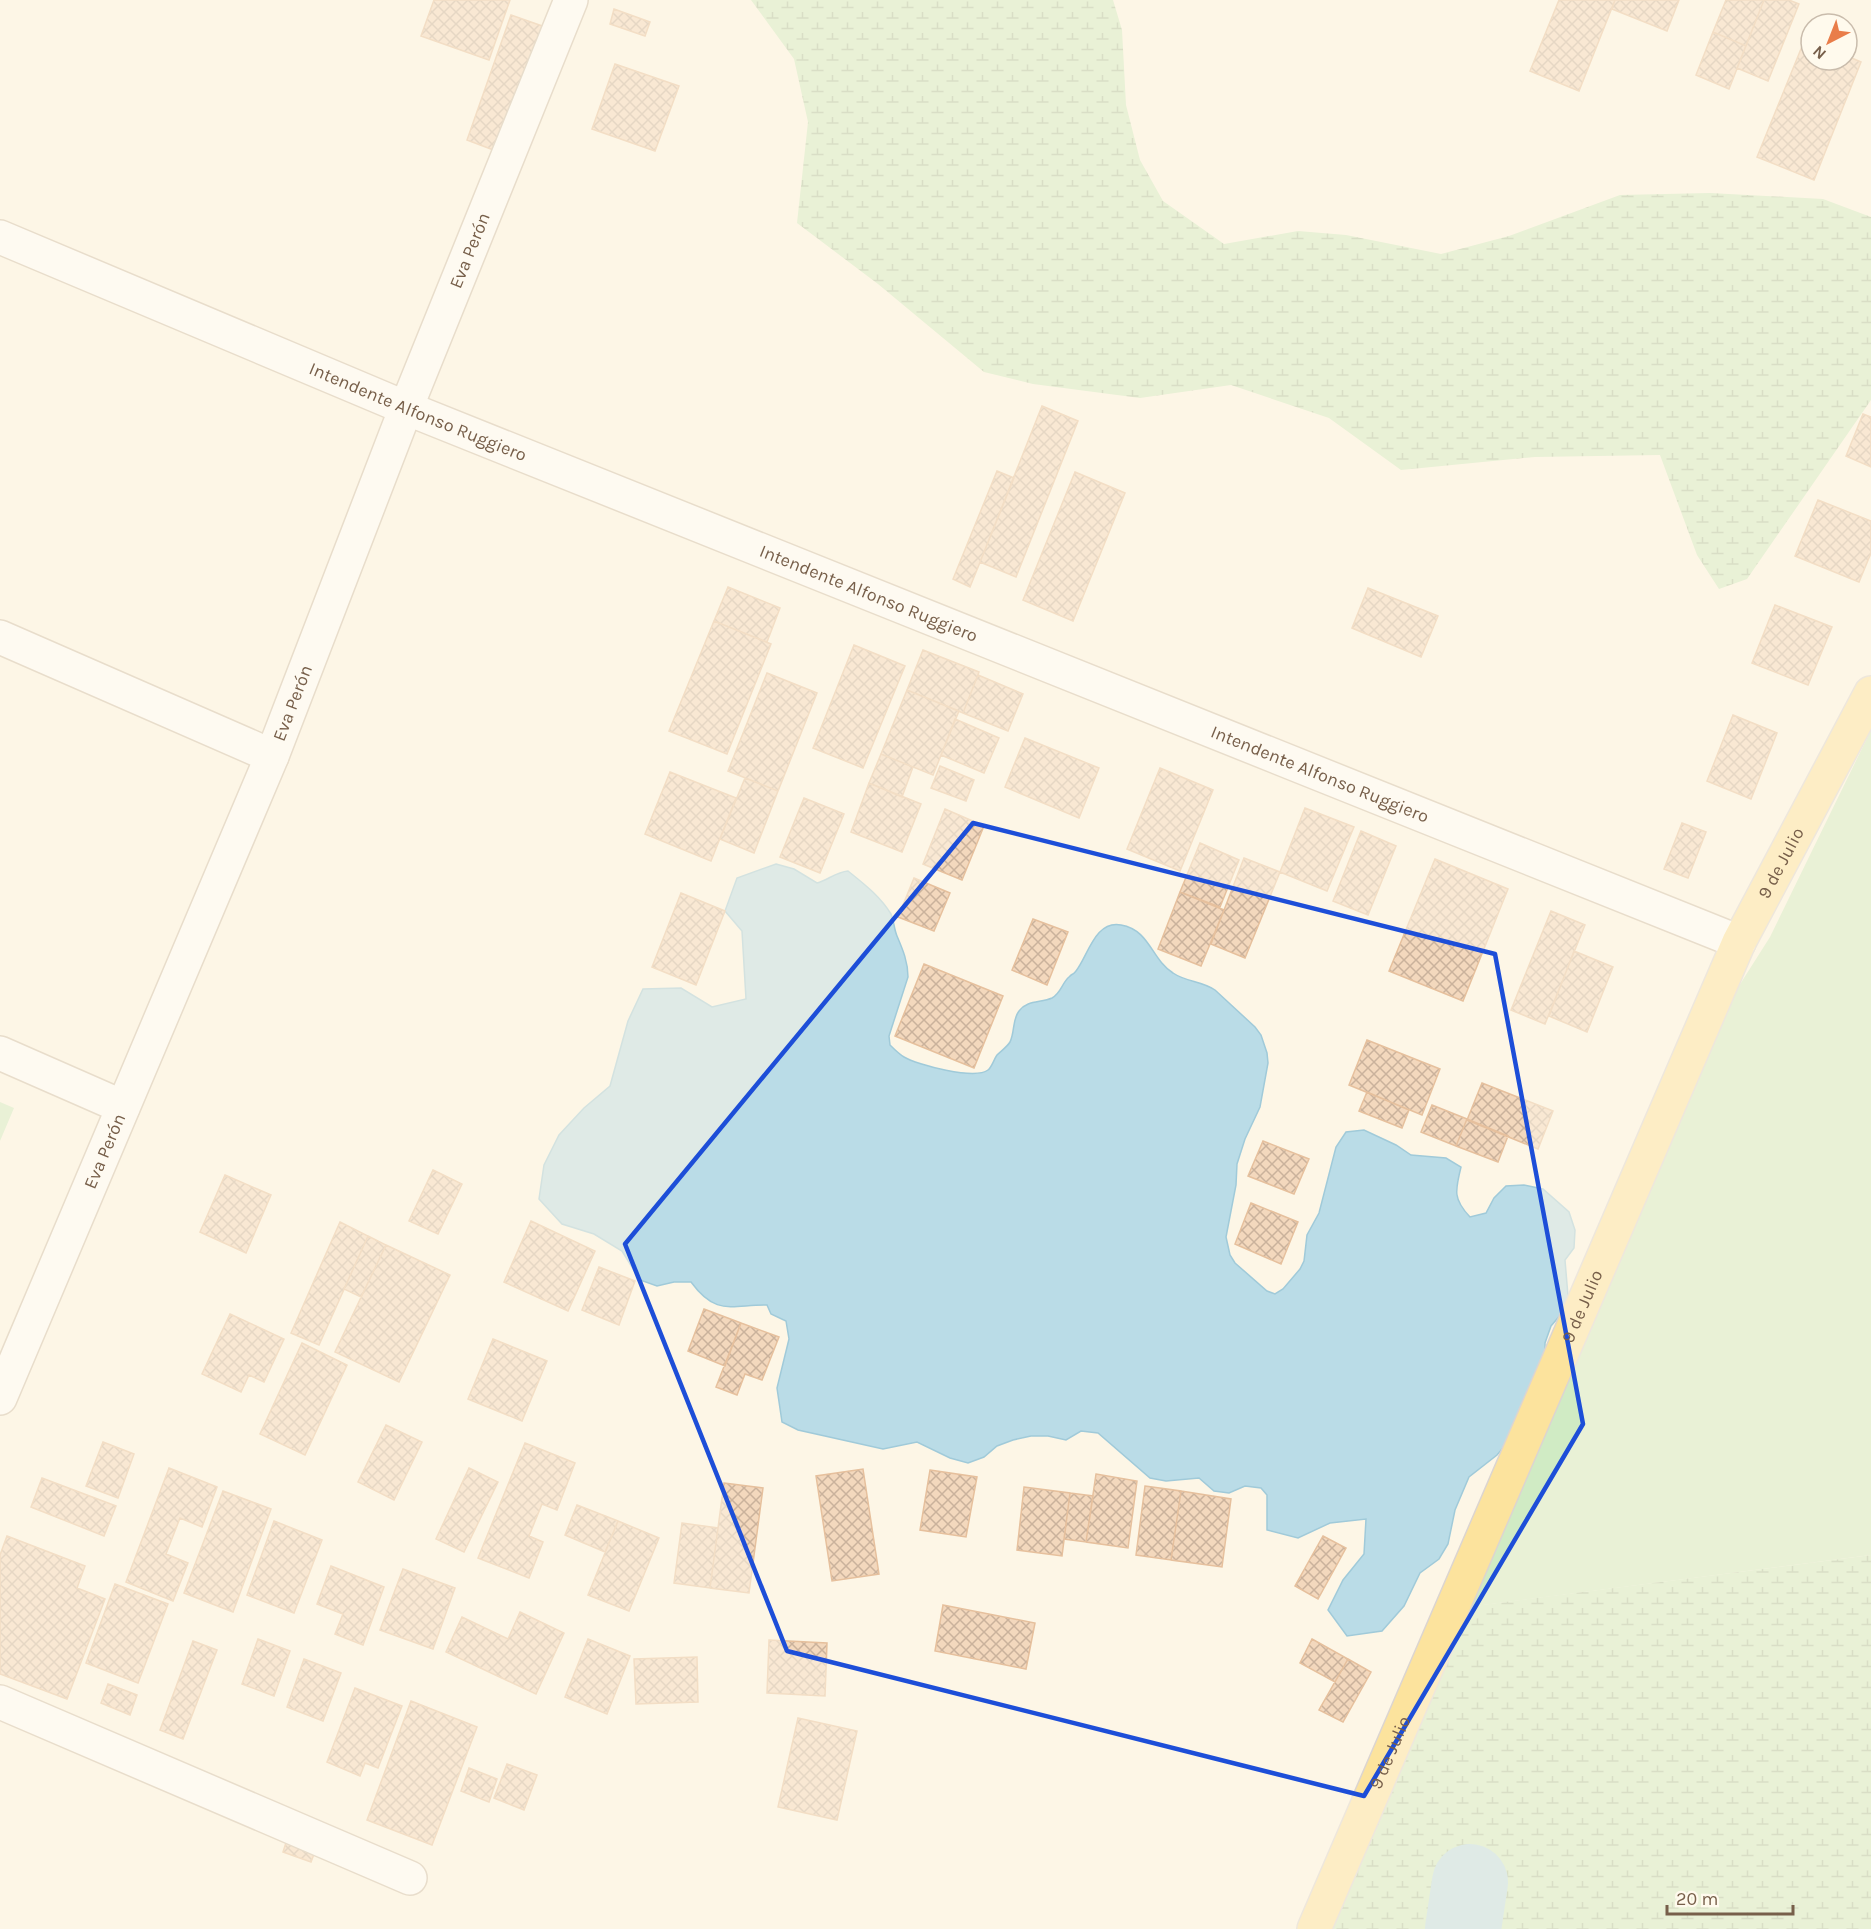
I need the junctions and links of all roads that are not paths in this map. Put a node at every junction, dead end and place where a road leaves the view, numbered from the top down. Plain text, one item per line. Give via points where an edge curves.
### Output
1 (571, 0) edge
2 (0, 237) edge
3 (406, 408) junction
4 (0, 637) edge
5 (1871, 693) edge
6 (272, 756) junction
7 (1739, 942) junction
8 (0, 1053) edge
9 (123, 1107) junction
10 (0, 1398) edge
11 (0, 1702) edge
12 (410, 1878) dead end
13 (1314, 1929) edge

1 - 3 street, Eva Perón
2 - 3 street, Intendente Alfonso Ruggiero
3 - 6 street, Eva Perón
3 - 7 street, Intendente Alfonso Ruggiero
4 - 6 street
5 - 7 main road, 9 de Julio
6 - 9 street, Eva Perón
7 - 13 main road, 9 de Julio
8 - 9 street
9 - 10 street, Eva Perón
11 - 12 street

